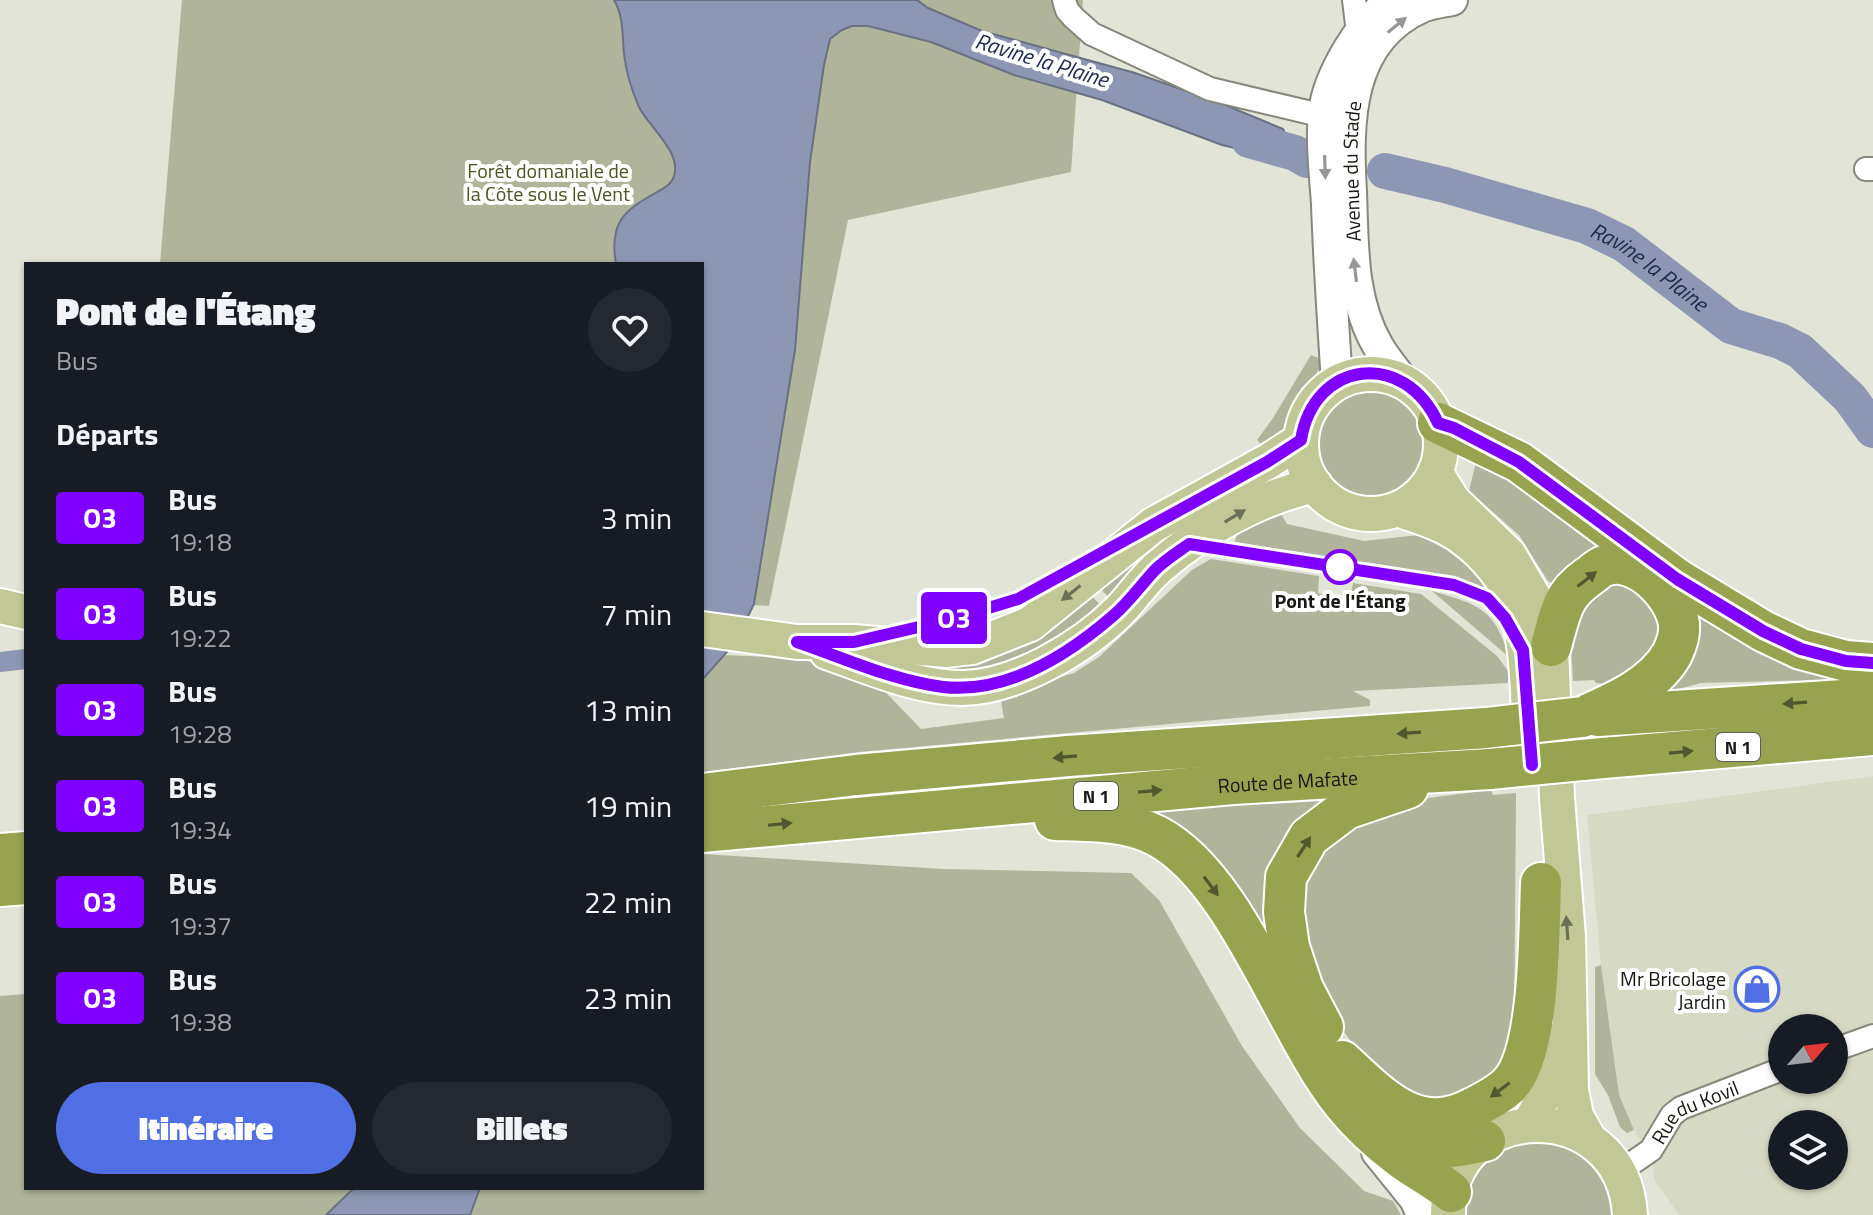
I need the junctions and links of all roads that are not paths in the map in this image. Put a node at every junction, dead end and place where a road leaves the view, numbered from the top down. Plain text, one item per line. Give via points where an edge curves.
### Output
1 (1064, 0) edge
2 (1354, 0) edge
3 (1394, 0) edge
4 (1452, 0) edge
5 (1358, 33) junction
6 (1324, 116) junction
7 (1403, 381) junction
8 (1337, 382) junction
9 (1438, 423) junction
10 (1301, 440) junction
11 (1435, 472) junction
12 (1315, 485) junction
13 (1398, 509) junction
14 (0, 606) edge
15 (24, 613) edge
16 (24, 614) edge
17 (0, 619) edge
18 (704, 629) edge
19 (797, 642) junction
20 (1551, 646) junction
21 (1873, 663) edge
22 (1873, 698) edge
23 (1582, 717) junction
24 (1873, 735) edge
25 (1490, 769) junction
26 (704, 794) edge
27 (848, 817) junction
28 (704, 832) edge
29 (24, 852) edge
30 (0, 854) edge
31 (1541, 883) junction
32 (24, 884) edge
33 (0, 886) edge
34 (1873, 1036) edge
35 (1848, 1045) edge
36 (1342, 1061) junction
37 (1768, 1074) edge
38 (1529, 1124) junction
39 (1589, 1139) junction
40 (1485, 1141) junction
41 (1619, 1172) junction
42 (1440, 1207) edge
43 (1630, 1215) edge

1 - 6 street via 1067,10 1092,34 1210,89
2 - 5 street
3 - 5 street, Avenue du Stade
7 -> 4 street, Avenue du Stade via 1377,345 1356,279 1349,155 1354,92 1375,45 1396,24 1422,7
5 - 6 street, Avenue du Stade via 1342,61
6 -> 8 street, Avenue du Stade
7 - 8 main road via 1369,373
7 - 9 main road via 1424,399
8 - 10 main road via 1311,407
9 - 11 main road via 1440,456
9 - 21 highway via 1519,462 1677,579 1763,631 1801,649
10 - 12 main road
10 -> 19 main road via 1153,525 1030,624 1006,635 946,650
11 - 13 main road via 1420,493
11 - 20 main road via 1453,501 1509,555 1540,608
12 - 13 main road via 1344,508 1371,513
19 -> 12 main road via 941,686 999,682 1083,641 1189,544 1262,500
13 - 31 main road via 1441,525 1485,556 1516,607
14 - 15 main road
16 - 17 main road
18 - 19 main road
20 -> 23 highway via 1564,604 1578,584 1604,566 1642,572 1674,610 1679,625 1671,656 1631,694
39 -> 20 main road via 1576,1116 1571,1090
22 -> 23 highway, Route de Mafate / N 1
23 -> 26 highway, Route de Mafate / N 1, bridge via 1068,756
25 -> 24 highway, Route de Mafate / N 1, bridge
27 -> 25 highway, Route de Mafate / N 1 via 1233,784
36 -> 25 highway via 1303,989 1289,947 1286,877 1309,837 1346,809 1400,789
28 -> 27 highway, Route de Mafate / N 1
27 -> 42 highway via 1099,821 1135,827 1182,852 1216,892 1344,1104 1400,1157
29 - 30 highway
31 -> 36 highway via 1527,1049 1509,1085 1467,1111 1414,1116 1388,1103
31 - 38 main road via 1550,1063 1547,1086
32 - 33 highway
34 - 35 street
36 - 40 highway via 1373,1105 1426,1147
37 - 41 street, Rue du Kovil via 1681,1108 1651,1150
38 - 39 main road via 1560,1126
38 - 40 main road
39 - 41 main road
40 - 42 main road via 1464,1164
41 - 43 main road

